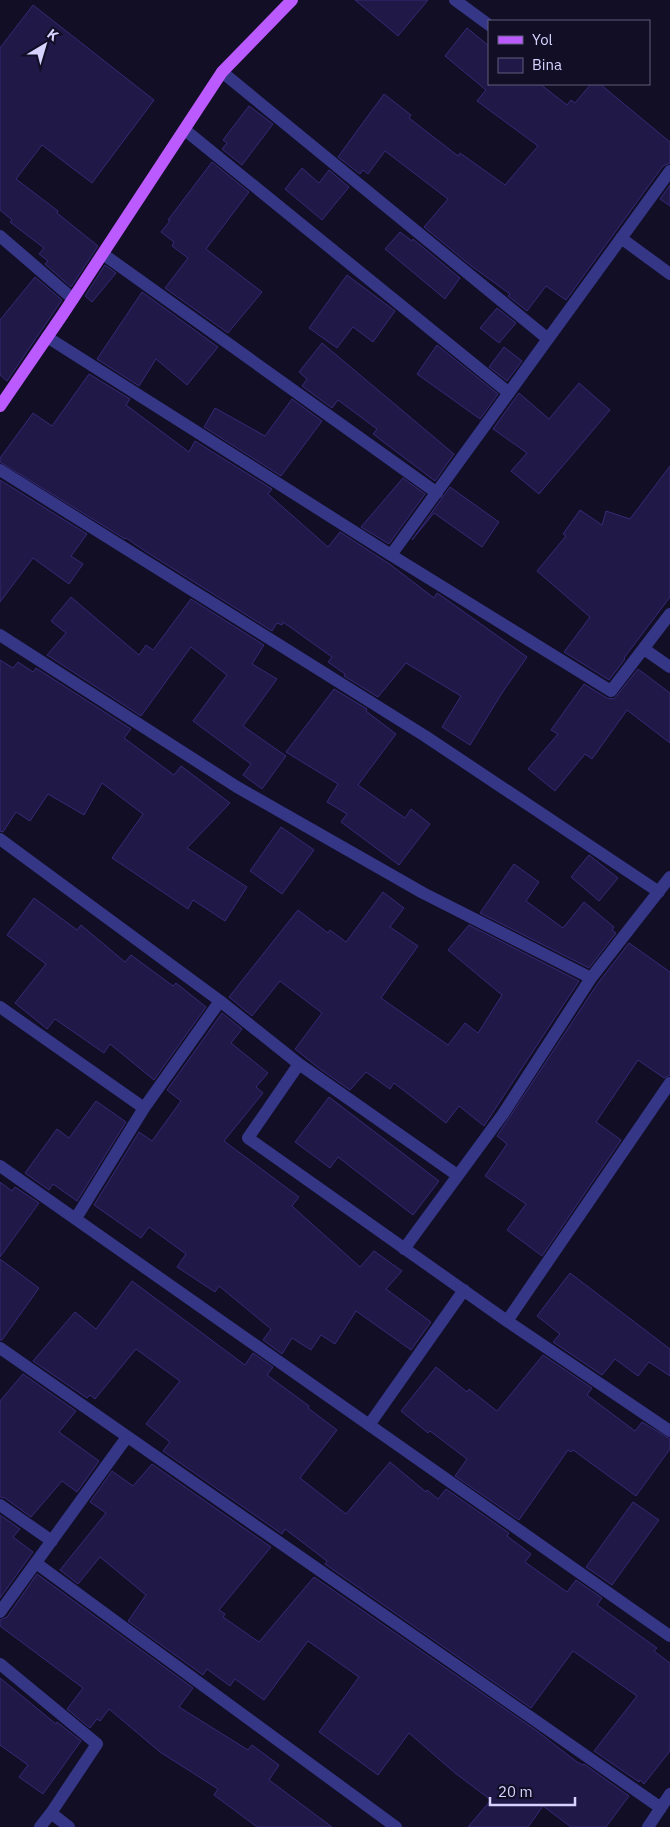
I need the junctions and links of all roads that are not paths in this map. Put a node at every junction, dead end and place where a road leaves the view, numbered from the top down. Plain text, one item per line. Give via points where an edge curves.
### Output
1 (292, 0) edge
2 (456, 0) edge
3 (488, 24) edge
4 (222, 72) junction
5 (185, 130) junction
6 (670, 171) edge
7 (0, 236) edge
8 (621, 238) junction
9 (103, 254) junction
10 (670, 274) edge
11 (73, 299) junction
12 (47, 337) junction
13 (548, 339) junction
14 (509, 393) junction
15 (0, 406) edge
16 (0, 470) edge
17 (437, 493) junction
18 (391, 555) junction
19 (670, 614) edge
20 (0, 635) edge
21 (644, 649) junction
22 (670, 668) edge
23 (0, 839) edge
24 (670, 877) edge
25 (659, 892) junction
26 (591, 978) junction
27 (220, 1001) junction
28 (0, 1006) edge
29 (299, 1064) junction
30 (670, 1083) edge
31 (144, 1108) junction
32 (0, 1166) edge
33 (457, 1175) junction
34 (76, 1218) junction
35 (404, 1249) junction
36 (464, 1290) junction
37 (507, 1321) junction
38 (0, 1348) edge
39 (369, 1425) junction
40 (670, 1431) edge
41 (128, 1437) junction
42 (0, 1505) edge
43 (52, 1541) junction
44 (36, 1563) junction
45 (0, 1612) edge
46 (670, 1636) edge
47 (0, 1664) edge
48 (670, 1794) edge
49 (660, 1808) junction
50 (51, 1813) junction
51 (40, 1827) edge
52 (69, 1827) edge
53 (396, 1827) edge
54 (648, 1827) edge

1 - 4 main road
2 - 3 street
4 - 5 main road
4 - 13 street
5 - 9 main road
5 - 14 street
6 - 8 street
7 - 11 street
8 - 10 street
8 - 13 street
9 - 11 main road
9 - 17 street
11 - 12 main road
12 - 15 main road
12 - 18 street
13 - 14 street
14 - 17 street
16 - 25 street via 425,736
17 - 18 street
18 - 21 street via 611,691
19 - 21 street
20 - 26 street via 246,792 423,893
21 - 22 street
23 - 27 street
24 - 25 street
25 - 26 street
26 - 33 street via 503,1114
27 - 29 street
27 - 31 street
28 - 31 street
29 - 33 street
29 - 35 street via 248,1138
30 - 37 street
31 - 34 street
32 - 34 street
33 - 35 street
34 - 39 street
35 - 36 street
36 - 37 street
36 - 39 street
37 - 40 street
38 - 41 street
39 - 46 street
41 - 43 street
41 - 49 street
42 - 43 street
43 - 44 street
44 - 45 street
44 - 53 street
47 - 50 street via 97,1744
48 - 49 street
49 - 54 street
50 - 51 street
50 - 52 street

